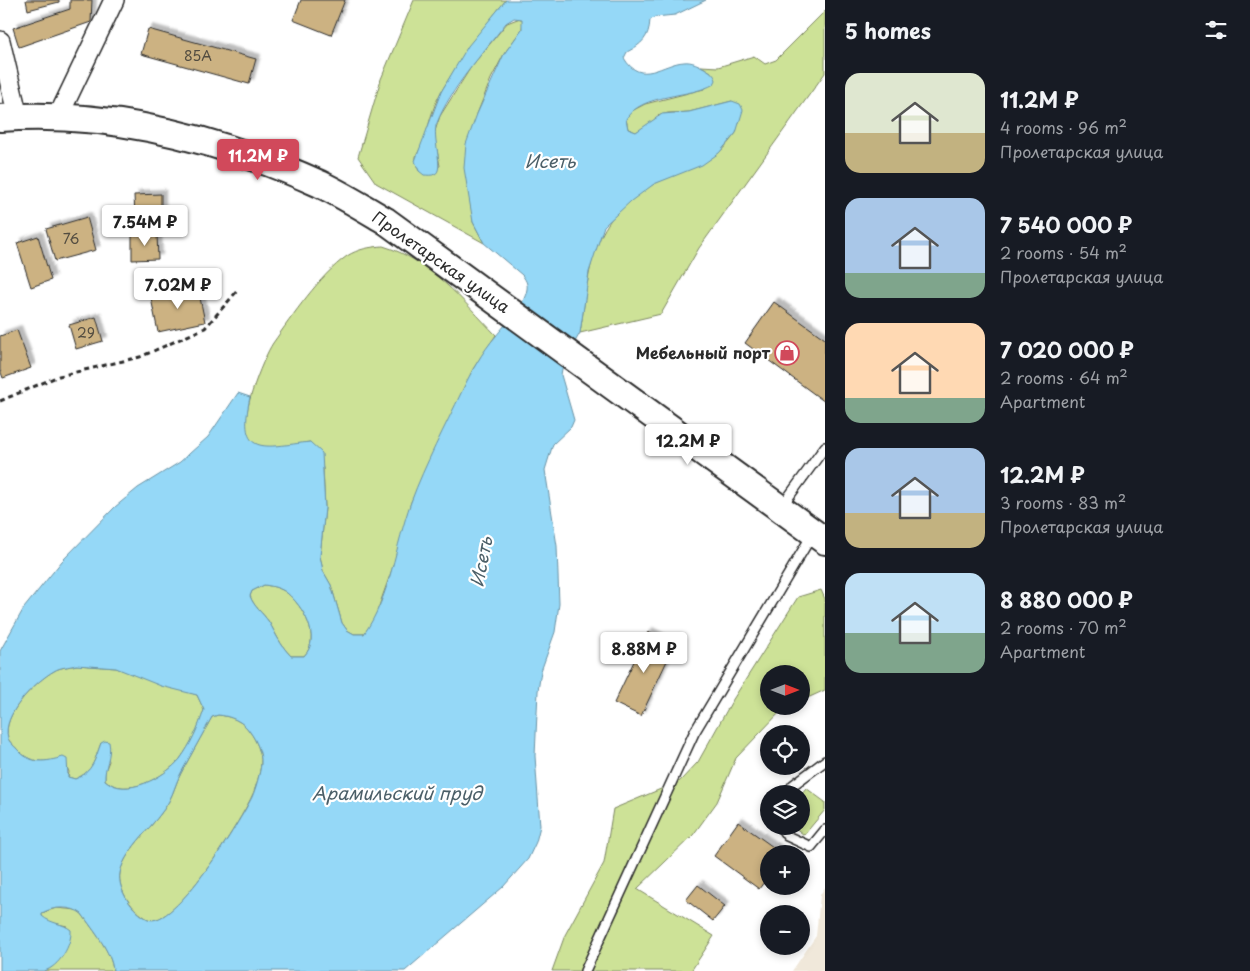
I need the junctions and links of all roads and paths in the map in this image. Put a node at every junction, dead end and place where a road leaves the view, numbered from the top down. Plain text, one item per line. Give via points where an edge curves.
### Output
1 (114, 0) edge
2 (0, 41) edge
3 (58, 117) junction
4 (9, 118) edge
5 (238, 290) dead end
6 (0, 401) edge
7 (825, 447) edge
8 (780, 508) junction
9 (819, 536) edge
10 (825, 761) edge
11 (794, 785) edge
12 (825, 830) edge
13 (786, 835) edge
14 (585, 971) edge

1 - 3 street
2 - 4 street
3 - 4 main road, Пролетарская улица
3 - 8 main road, Пролетарская улица via 121,123 194,137 268,162 322,185 386,220
5 - 6 path via 205,328 140,357 59,376
7 - 8 lane
8 - 9 main road, Пролетарская улица
9 - 14 lane via 694,733
10 - 11 lane
12 - 13 lane via 811,846

